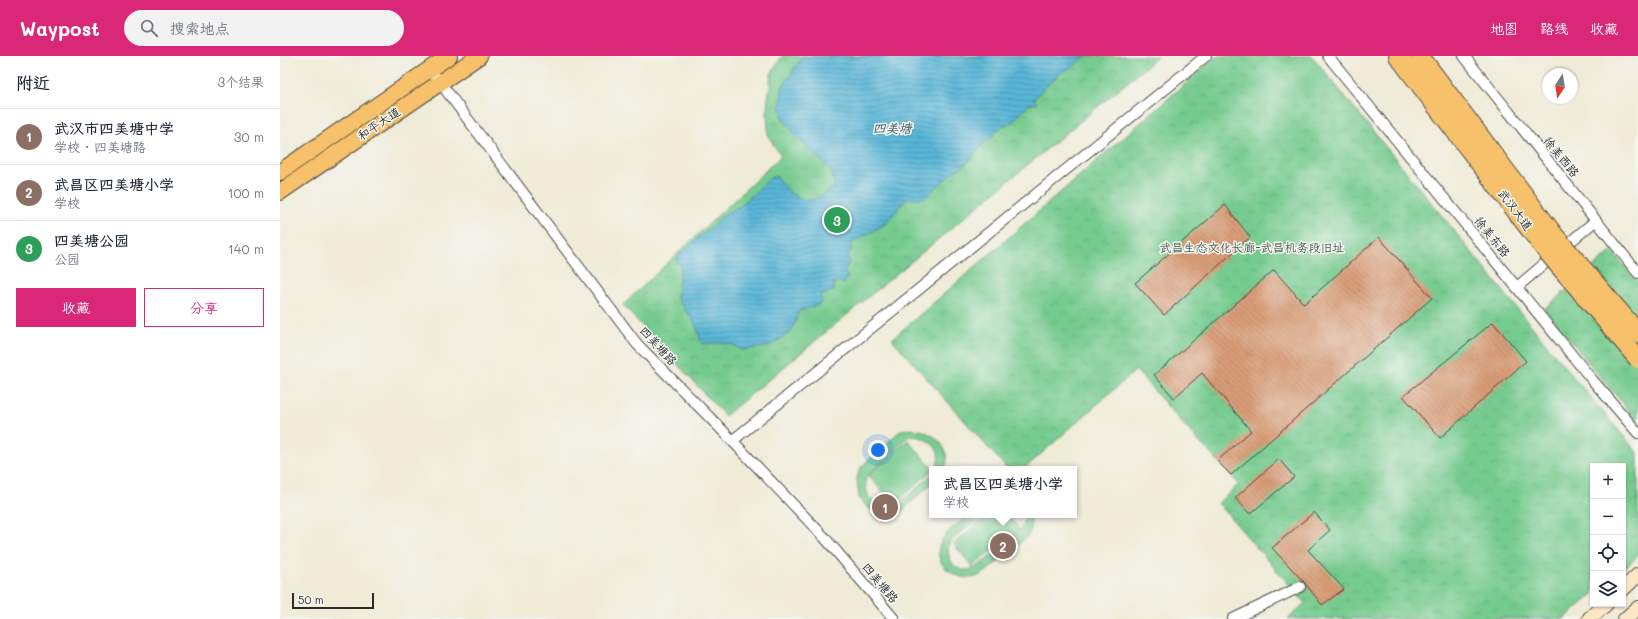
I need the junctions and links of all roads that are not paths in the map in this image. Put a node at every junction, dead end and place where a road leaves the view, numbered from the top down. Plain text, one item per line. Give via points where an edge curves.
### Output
1 (450, 56) edge
2 (1206, 56) edge
3 (1328, 56) edge
4 (1398, 56) edge
5 (1420, 56) edge
6 (1464, 56) edge
7 (477, 57) edge
8 (430, 70) junction
9 (440, 83) junction
10 (280, 172) edge
11 (280, 192) edge
12 (1596, 221) junction
13 (1638, 273) edge
14 (1517, 287) junction
15 (1638, 333) edge
16 (1638, 359) edge
17 (1638, 433) edge
18 (732, 441) junction
19 (1638, 575) edge
20 (1626, 586) edge
21 (1300, 587) dead end
22 (1603, 607) edge
23 (1638, 608) edge
24 (894, 619) edge
25 (1232, 619) edge
26 (1589, 619) edge
27 (1625, 619) edge

1 - 8 main road, 和平大道
2 - 18 street
3 - 14 street, 徐美东路
4 - 16 highway, 武汉大道, bridge via 1543,247
5 - 15 highway, 武汉大道, bridge via 1555,236
6 - 12 street, 徐美西路
7 - 9 main road, 和平大道
8 - 9 street, 四美塘路
8 - 10 main road, 和平大道
9 - 11 main road, 和平大道
9 - 18 street, 四美塘路 via 637,344
12 - 13 street, 徐美西路
12 - 14 street
14 - 17 street, 徐美东路
18 - 24 street, 四美塘路 via 826,538
19 - 20 main road
21 - 25 street
22 - 26 main road
23 - 27 main road

